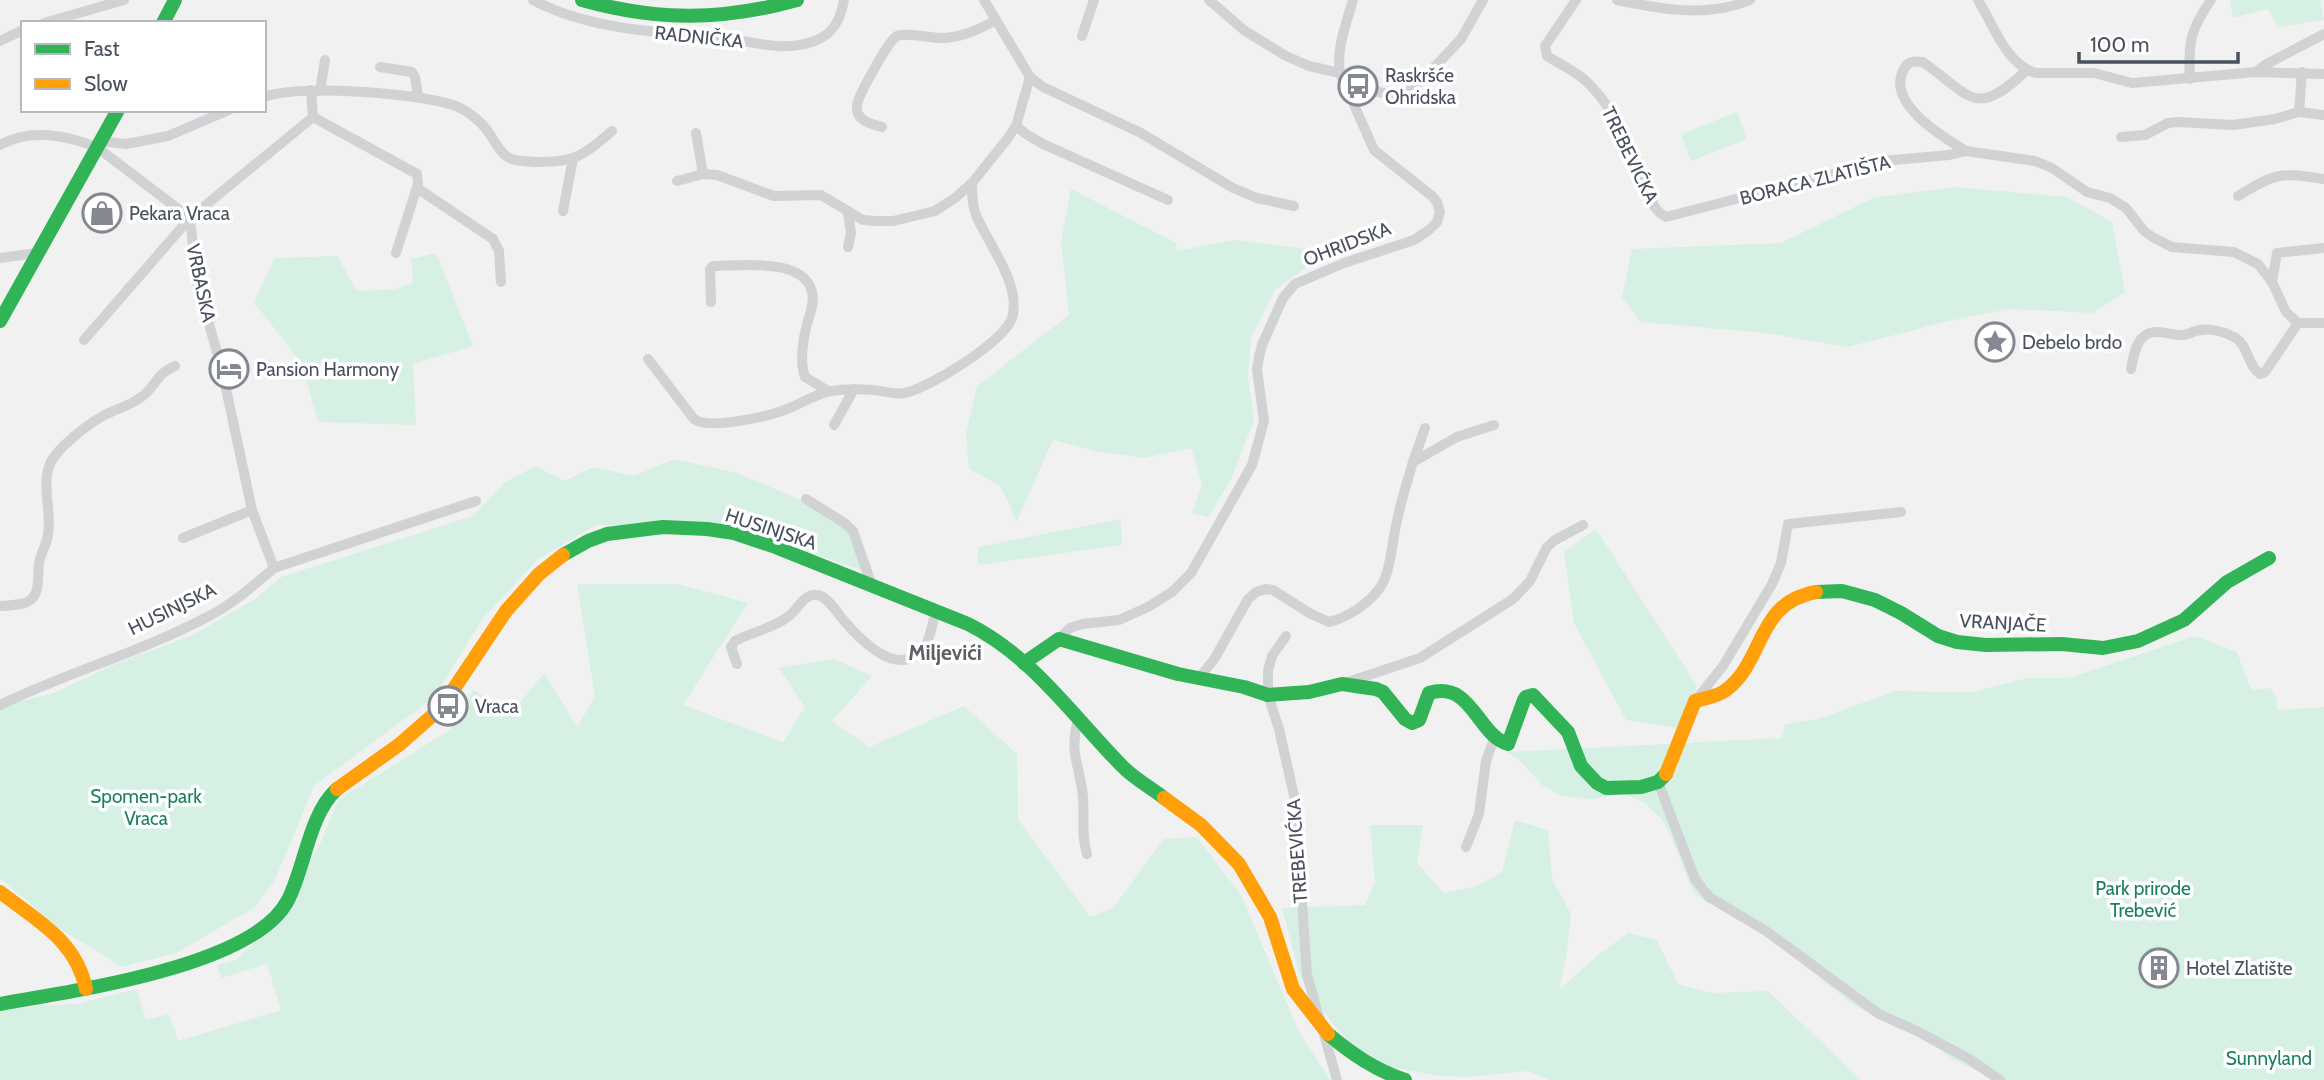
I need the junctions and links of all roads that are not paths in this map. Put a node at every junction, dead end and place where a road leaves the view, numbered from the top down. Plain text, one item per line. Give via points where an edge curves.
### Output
1 (124, 0) edge
2 (175, 0) edge
3 (534, 0) edge
4 (582, 0) edge
5 (797, 0) edge
6 (844, 0) edge
7 (984, 0) edge
8 (1094, 0) edge
9 (1209, 0) edge
10 (1353, 0) edge
11 (1483, 0) edge
12 (1576, 0) edge
13 (1617, 0) edge
14 (1750, 0) edge
15 (1978, 0) edge
16 (2211, 0) edge
17 (1686, 5) edge
18 (996, 20) junction
19 (51, 21) edge
20 (164, 21) edge
21 (21, 31) edge
22 (2324, 34) edge
23 (1082, 36) dead end
24 (0, 41) edge
25 (325, 60) dead end
26 (380, 67) dead end
27 (2027, 71) junction
28 (2256, 72) junction
29 (2302, 72) junction
30 (1339, 73) junction
31 (2324, 74) edge
32 (1030, 77) junction
33 (2190, 79) junction
34 (316, 90) junction
35 (266, 96) edge
36 (418, 96) junction
37 (117, 112) edge
38 (224, 112) edge
39 (2299, 112) junction
40 (2324, 115) edge
41 (313, 117) junction
42 (1016, 126) junction
43 (883, 127) dead end
44 (612, 131) dead end
45 (696, 132) dead end
46 (2121, 137) dead end
47 (99, 144) junction
48 (0, 145) edge
49 (1966, 151) junction
50 (573, 159) junction
51 (703, 174) junction
52 (2324, 179) edge
53 (677, 181) dead end
54 (972, 183) junction
55 (417, 188) junction
56 (2238, 196) dead end
57 (1168, 200) dead end
58 (1294, 206) dead end
59 (563, 211) dead end
60 (848, 212) junction
61 (1666, 217) joint
62 (190, 218) junction
63 (848, 247) dead end
64 (2324, 248) edge
65 (37, 253) junction
66 (396, 253) dead end
67 (0, 258) edge
68 (501, 282) dead end
69 (2272, 282) junction
70 (711, 302) dead end
71 (0, 321) edge
72 (2298, 323) junction
73 (2324, 323) edge
74 (84, 340) dead end
75 (648, 359) dead end
76 (175, 366) dead end
77 (2131, 369) dead end
78 (854, 390) junction
79 (828, 391) junction
80 (834, 425) dead end
81 (1494, 425) dead end
82 (1425, 428) dead end
83 (1413, 462) junction
84 (806, 499) dead end
85 (476, 501) dead end
86 (252, 510) junction
87 (1901, 512) dead end
88 (1583, 524) dead end
89 (183, 538) dead end
90 (2269, 558) dead end
91 (274, 568) junction
92 (872, 586) junction
93 (0, 606) edge
94 (936, 610) junction
95 (1286, 636) dead end
96 (1059, 639) junction
97 (737, 663) dead end
98 (1024, 663) junction
99 (1199, 678) junction
100 (1342, 684) junction
101 (1268, 695) junction
102 (1695, 701) junction
103 (0, 705) edge
104 (1078, 719) junction
105 (1494, 739) junction
106 (1658, 782) junction
107 (1466, 847) dead end
108 (1087, 855) dead end
109 (0, 892) edge
110 (86, 989) junction
111 (0, 1004) edge
112 (1323, 1030) junction
113 (1338, 1080) edge
114 (1405, 1080) edge
115 (2000, 1080) edge

1 - 19 street
2 - 20 main road
3 - 6 street, RADNIČKA via 576,17 648,32 797,46 832,30
4 - 5 main road via 634,14 695,18 753,12
7 - 18 street
8 - 23 street
9 - 30 street via 1245,31 1286,56
10 - 30 street via 1341,42
11 - 30 street via 1461,39 1408,92 1376,93 1359,88
12 - 61 street, TREBEVIĆKA via 1545,52 1588,82 1601,98 1617,122 1654,206
13 - 17 street
14 - 17 street via 1695,12
15 - 27 street via 2010,54
16 - 33 street via 2194,25 2188,51
18 - 32 street
18 - 43 street via 962,36 895,37 857,105 861,119
21 - 24 street
22 - 28 street
25 - 34 street
26 - 36 street via 412,72
27 - 33 street via 2102,74 2132,83
27 - 49 street, BORACA ZLATIŠTA via 2002,93 1980,100 1923,62 1908,64 1900,81 1908,105 1933,130
28 - 29 street
28 - 33 street
29 - 31 street
29 - 39 street
30 - 96 street, OHRIDSKA via 1374,150 1432,196 1440,212 1437,222 1414,240 1295,284 1283,298 1259,357 1264,421 1252,465 1191,573 1148,607 1119,620 1070,628
32 - 42 street
32 - 58 street via 1141,133 1233,188
34 - 35 street
34 - 36 street
34 - 41 street
36 - 50 street via 458,107 487,130 507,157 530,162
37 - 47 main road
38 - 47 street via 168,136
39 - 40 street
39 - 46 street via 2233,125 2168,123 2145,135
41 - 55 street via 416,172
41 - 62 street, VRBASKA
42 - 54 street
42 - 57 street via 1043,144
44 - 50 street
45 - 51 street
47 - 48 street via 50,135 23,136
47 - 62 street
47 - 65 main road
49 - 61 street, BORACA ZLATIŠTA via 1883,161
49 - 69 street, BORACA ZLATIŠTA via 2035,161 2052,168 2087,192 2126,208 2154,238 2172,247 2234,252 2258,264
50 - 59 street
51 - 53 street
51 - 60 street via 774,196 821,195
52 - 56 street via 2279,175
54 - 60 street via 935,211 893,221 863,220
54 - 78 street via 976,215 1010,284 1012,320 974,357 906,393
55 - 66 street
55 - 68 street via 492,239 499,251
60 - 63 street
62 - 74 street
62 - 86 street, VRBASKA via 197,282 222,370
64 - 69 street via 2277,254
65 - 67 street
65 - 71 main road
69 - 72 street, BORACA ZLATIŠTA via 2286,312
70 - 79 street via 709,274 713,266 771,265 797,273 813,294 803,371
72 - 73 street
72 - 77 street via 2265,372 2255,370 2242,343 2210,330 2186,335 2152,332 2142,338
75 - 79 street via 700,423 739,421 782,411
76 - 93 street via 160,374 145,394 83,429 54,456 47,480 49,532 40,556 35,596 29,602
78 - 79 street
78 - 80 street
81 - 83 street via 1457,437
82 - 83 street
83 - 99 street via 1381,588 1354,611 1329,622 1273,590 1256,592
84 - 92 street via 853,531
85 - 91 street, HUSINJSKA
86 - 89 street
86 - 91 street, VRBASKA
87 - 102 street via 1788,524 1772,584 1723,666
88 - 100 street via 1547,547 1530,581 1513,599 1420,658
90 - 102 main road, VRANJAČE via 2234,576 2188,618 2155,635 2106,648 1946,639 1872,598 1839,591 1810,593 1790,599 1772,617 1729,688
91 - 103 street, HUSINJSKA via 211,615
92 - 94 main road, HUSINJSKA
92 - 110 main road, HUSINJSKA via 757,540 706,529 663,527 588,541 557,558 520,594 441,708 326,800 288,901 271,924 231,948 136,979
94 - 97 street via 923,649 916,656 898,660 872,649 825,599 814,595 788,617 735,642 731,647
94 - 98 main road, HUSINJSKA via 985,632
95 - 101 street, TREBEVIĆKA via 1272,656
96 - 98 main road, OHRIDSKA
96 - 99 main road
98 - 104 main road, HUSINJSKA
99 - 101 main road
100 - 101 main road
100 - 105 main road via 1383,692 1412,723 1419,720 1429,693 1440,690 1471,705
101 - 112 street, TREBEVIĆKA via 1295,800 1307,975
102 - 106 main road via 1669,772
104 - 108 street via 1074,758 1082,790
104 - 112 main road, HUSINJSKA via 1122,768 1201,825 1239,864 1270,917 1293,989
105 - 106 main road via 1508,744 1524,700 1533,695 1568,732 1581,766 1597,783 1606,788
105 - 107 street via 1486,761 1479,814
106 - 115 street via 1695,879 1709,897 1766,931 1879,1014 1969,1059
109 - 110 main road via 64,943 83,971
110 - 111 main road
112 - 113 street, TREBEVIĆKA
112 - 114 main road, HUSINJSKA via 1353,1055

